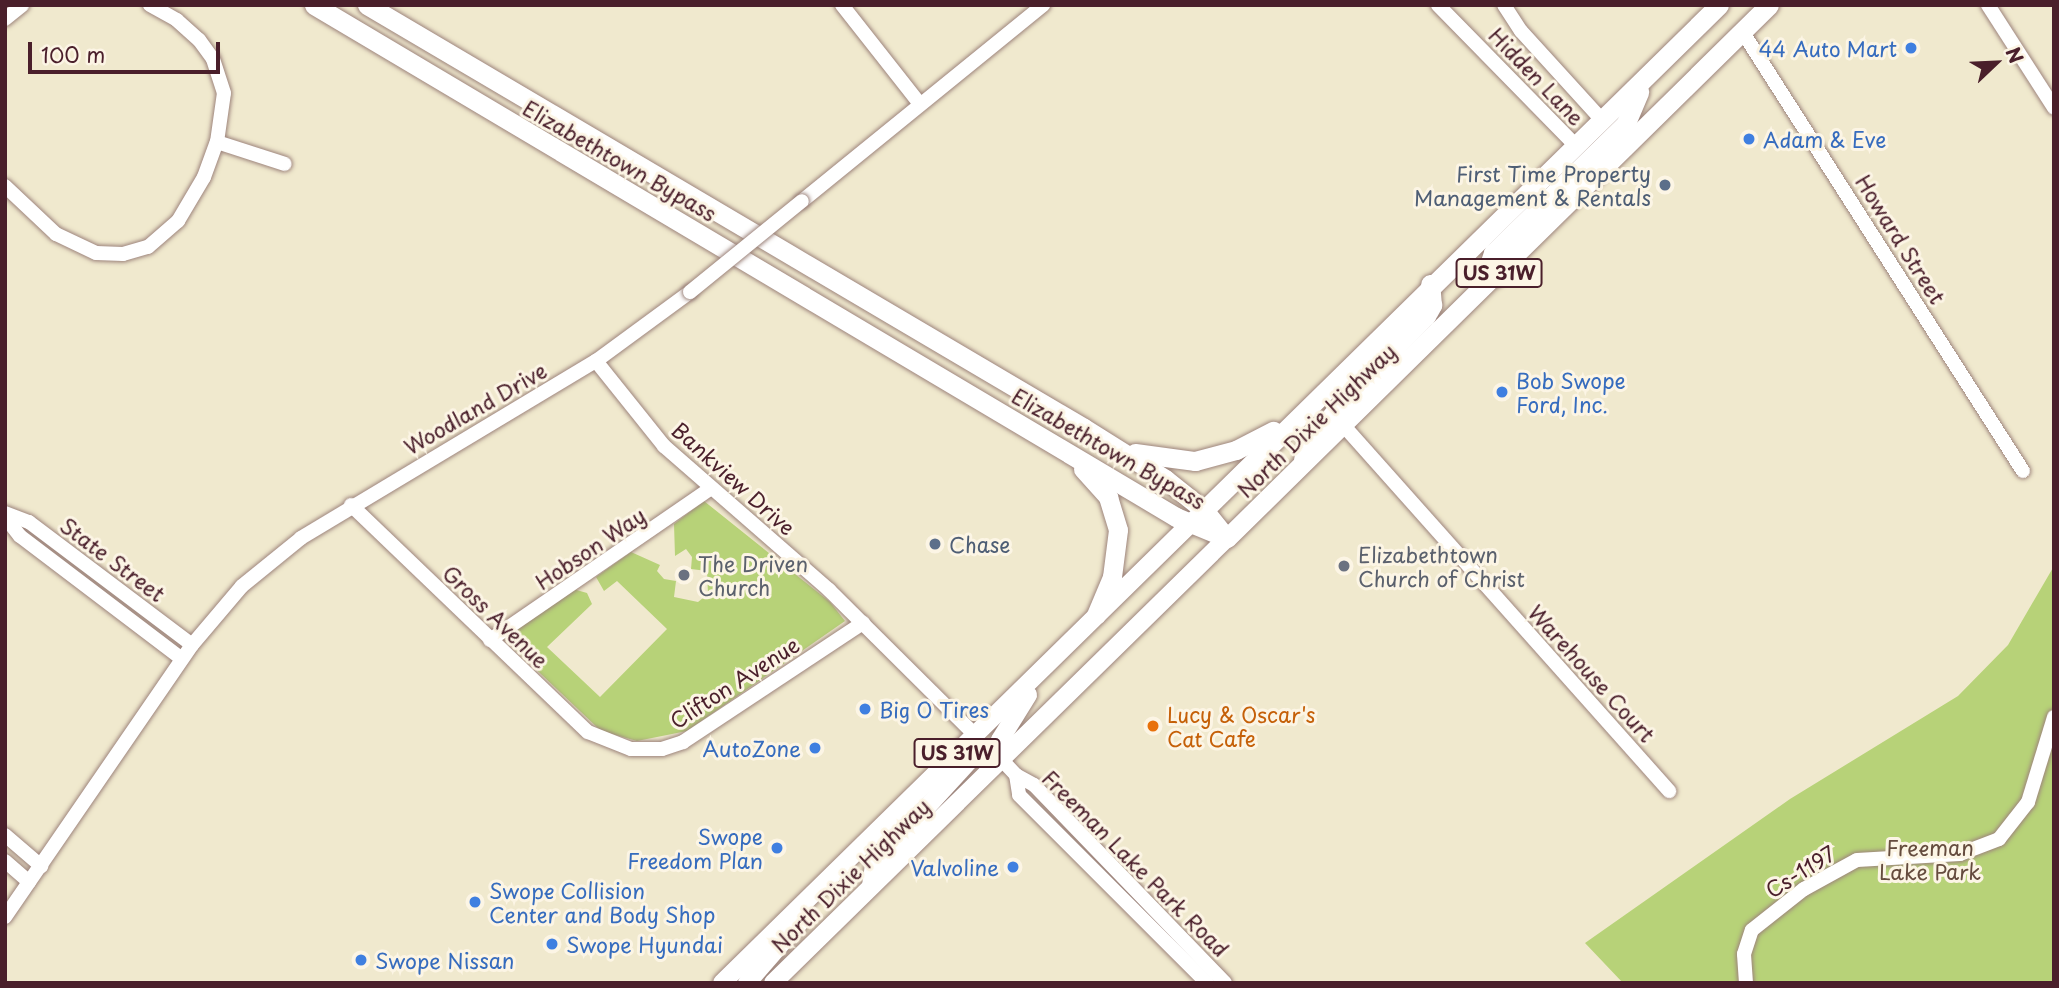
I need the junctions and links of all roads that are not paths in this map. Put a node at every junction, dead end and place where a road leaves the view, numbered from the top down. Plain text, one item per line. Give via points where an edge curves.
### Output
1 (22, 5) edge
2 (150, 5) edge
3 (314, 5) edge
4 (367, 5) edge
5 (842, 5) edge
6 (1042, 5) edge
7 (1438, 5) edge
8 (1504, 5) edge
9 (1751, 5) edge
10 (1769, 5) edge
11 (1988, 5) edge
12 (1713, 7) edge
13 (5, 19) edge
14 (1742, 31) junction
15 (1644, 81) junction
16 (920, 104) junction
17 (2054, 108) edge
18 (1603, 121) junction
19 (217, 142) junction
20 (1576, 146) junction
21 (285, 164) dead end
22 (1605, 164) junction
23 (5, 186) edge
24 (1495, 277) junction
25 (1430, 284) junction
26 (596, 361) junction
27 (1289, 423) junction
28 (1343, 426) junction
29 (1084, 428) junction
30 (1053, 443) junction
31 (1301, 468) junction
32 (2023, 471) dead end
33 (710, 488) junction
34 (352, 505) junction
35 (5, 515) edge
36 (1198, 516) junction
37 (1227, 538) junction
38 (1094, 617) junction
39 (863, 623) junction
40 (490, 640) junction
41 (192, 645) junction
42 (182, 659) junction
43 (2054, 718) edge
44 (975, 735) junction
45 (620, 746) joint
46 (1001, 759) junction
47 (1016, 775) junction
48 (1669, 791) dead end
49 (877, 831) junction
50 (5, 835) edge
51 (5, 861) edge
52 (41, 866) junction
53 (29, 882) junction
54 (871, 886) junction
55 (5, 917) edge
56 (722, 983) edge
57 (747, 983) edge
58 (773, 983) edge
59 (1207, 983) edge
60 (1225, 983) edge
61 (1746, 983) edge

1 - 13 street
2 - 19 street via 177,20 213,59 224,93
3 - 30 highway, Elizabethtown Bypass
4 - 29 highway, Elizabethtown Bypass
5 - 16 street
6 - 16 street, Woodland Drive
7 - 20 street, Hidden Lane
8 - 18 street via 1521,31
9 - 22 highway via 1670,86
10 - 14 highway, North Dixie Highway / US 31W
11 - 17 street
12 - 15 highway, North Dixie Highway / US 31W
14 - 22 highway, North Dixie Highway / US 31W
14 - 32 street, Howard Street
15 - 18 highway, North Dixie Highway / US 31W
15 - 24 highway via 1626,122 1493,253 1489,265
16 - 26 street, Woodland Drive, bridge via 690,292
18 - 20 highway, North Dixie Highway / US 31W
19 - 21 street
19 - 23 street via 204,177 178,221 159,240 136,251 96,253 69,243
20 - 25 highway, North Dixie Highway / US 31W
22 - 24 highway, North Dixie Highway / US 31W
24 - 28 highway, North Dixie Highway / US 31W
25 - 27 highway, North Dixie Highway / US 31W
25 - 31 highway via 1432,305 1426,316 1319,429 1306,447
26 - 33 street, Bankview Drive via 664,446
26 - 34 street, Woodland Drive
27 - 29 highway via 1236,450 1195,461 1151,458
27 - 36 highway, US 31W
28 - 31 highway, North Dixie Highway / US 31W
28 - 48 street, Warehouse Court
29 - 36 highway, Elizabethtown Bypass
30 - 36 highway, Elizabethtown Bypass
30 - 38 highway via 1097,482 1115,514 1117,554
31 - 37 highway, North Dixie Highway / US 31W
33 - 39 street, Bankview Drive
33 - 40 street, Hobson Way
34 - 40 street, Gross Avenue
34 - 41 street, Woodland Drive via 258,572
35 - 41 street, State Street via 29,523
35 - 42 street, State Street via 20,536
36 - 37 highway, Elizabethtown Bypass
36 - 38 main road, North Dixie Highway / US 31W
37 - 46 main road, North Dixie Highway / US 31W
38 - 44 main road, North Dixie Highway / US 31W
38 - 46 main road via 1087,639 1028,694 1011,718 1000,740
39 - 44 street, Bankview Drive
39 - 45 street, Clifton Avenue via 683,742 662,749
40 - 45 street, Gross Avenue via 588,732
41 - 42 street, Woodland Drive
42 - 52 street, Woodland Drive
43 - 61 street, Cs-1197 via 2028,802 1999,839 1960,854 1857,860 1804,889 1752,930 1744,954
44 - 49 main road, North Dixie Highway / US 31W
44 - 54 main road via 969,761 874,865
46 - 47 street, Freeman Lake Park Road
46 - 54 main road, North Dixie Highway / US 31W
47 - 59 street, Freeman Lake Park Road via 1019,795
47 - 60 street, Freeman Lake Park Road via 1034,785
49 - 56 main road, North Dixie Highway / US 31W
49 - 57 main road via 875,847 805,916
50 - 52 street
51 - 53 street
52 - 53 street, Woodland Drive
53 - 55 street, Woodland Drive
54 - 58 main road, North Dixie Highway / US 31W

